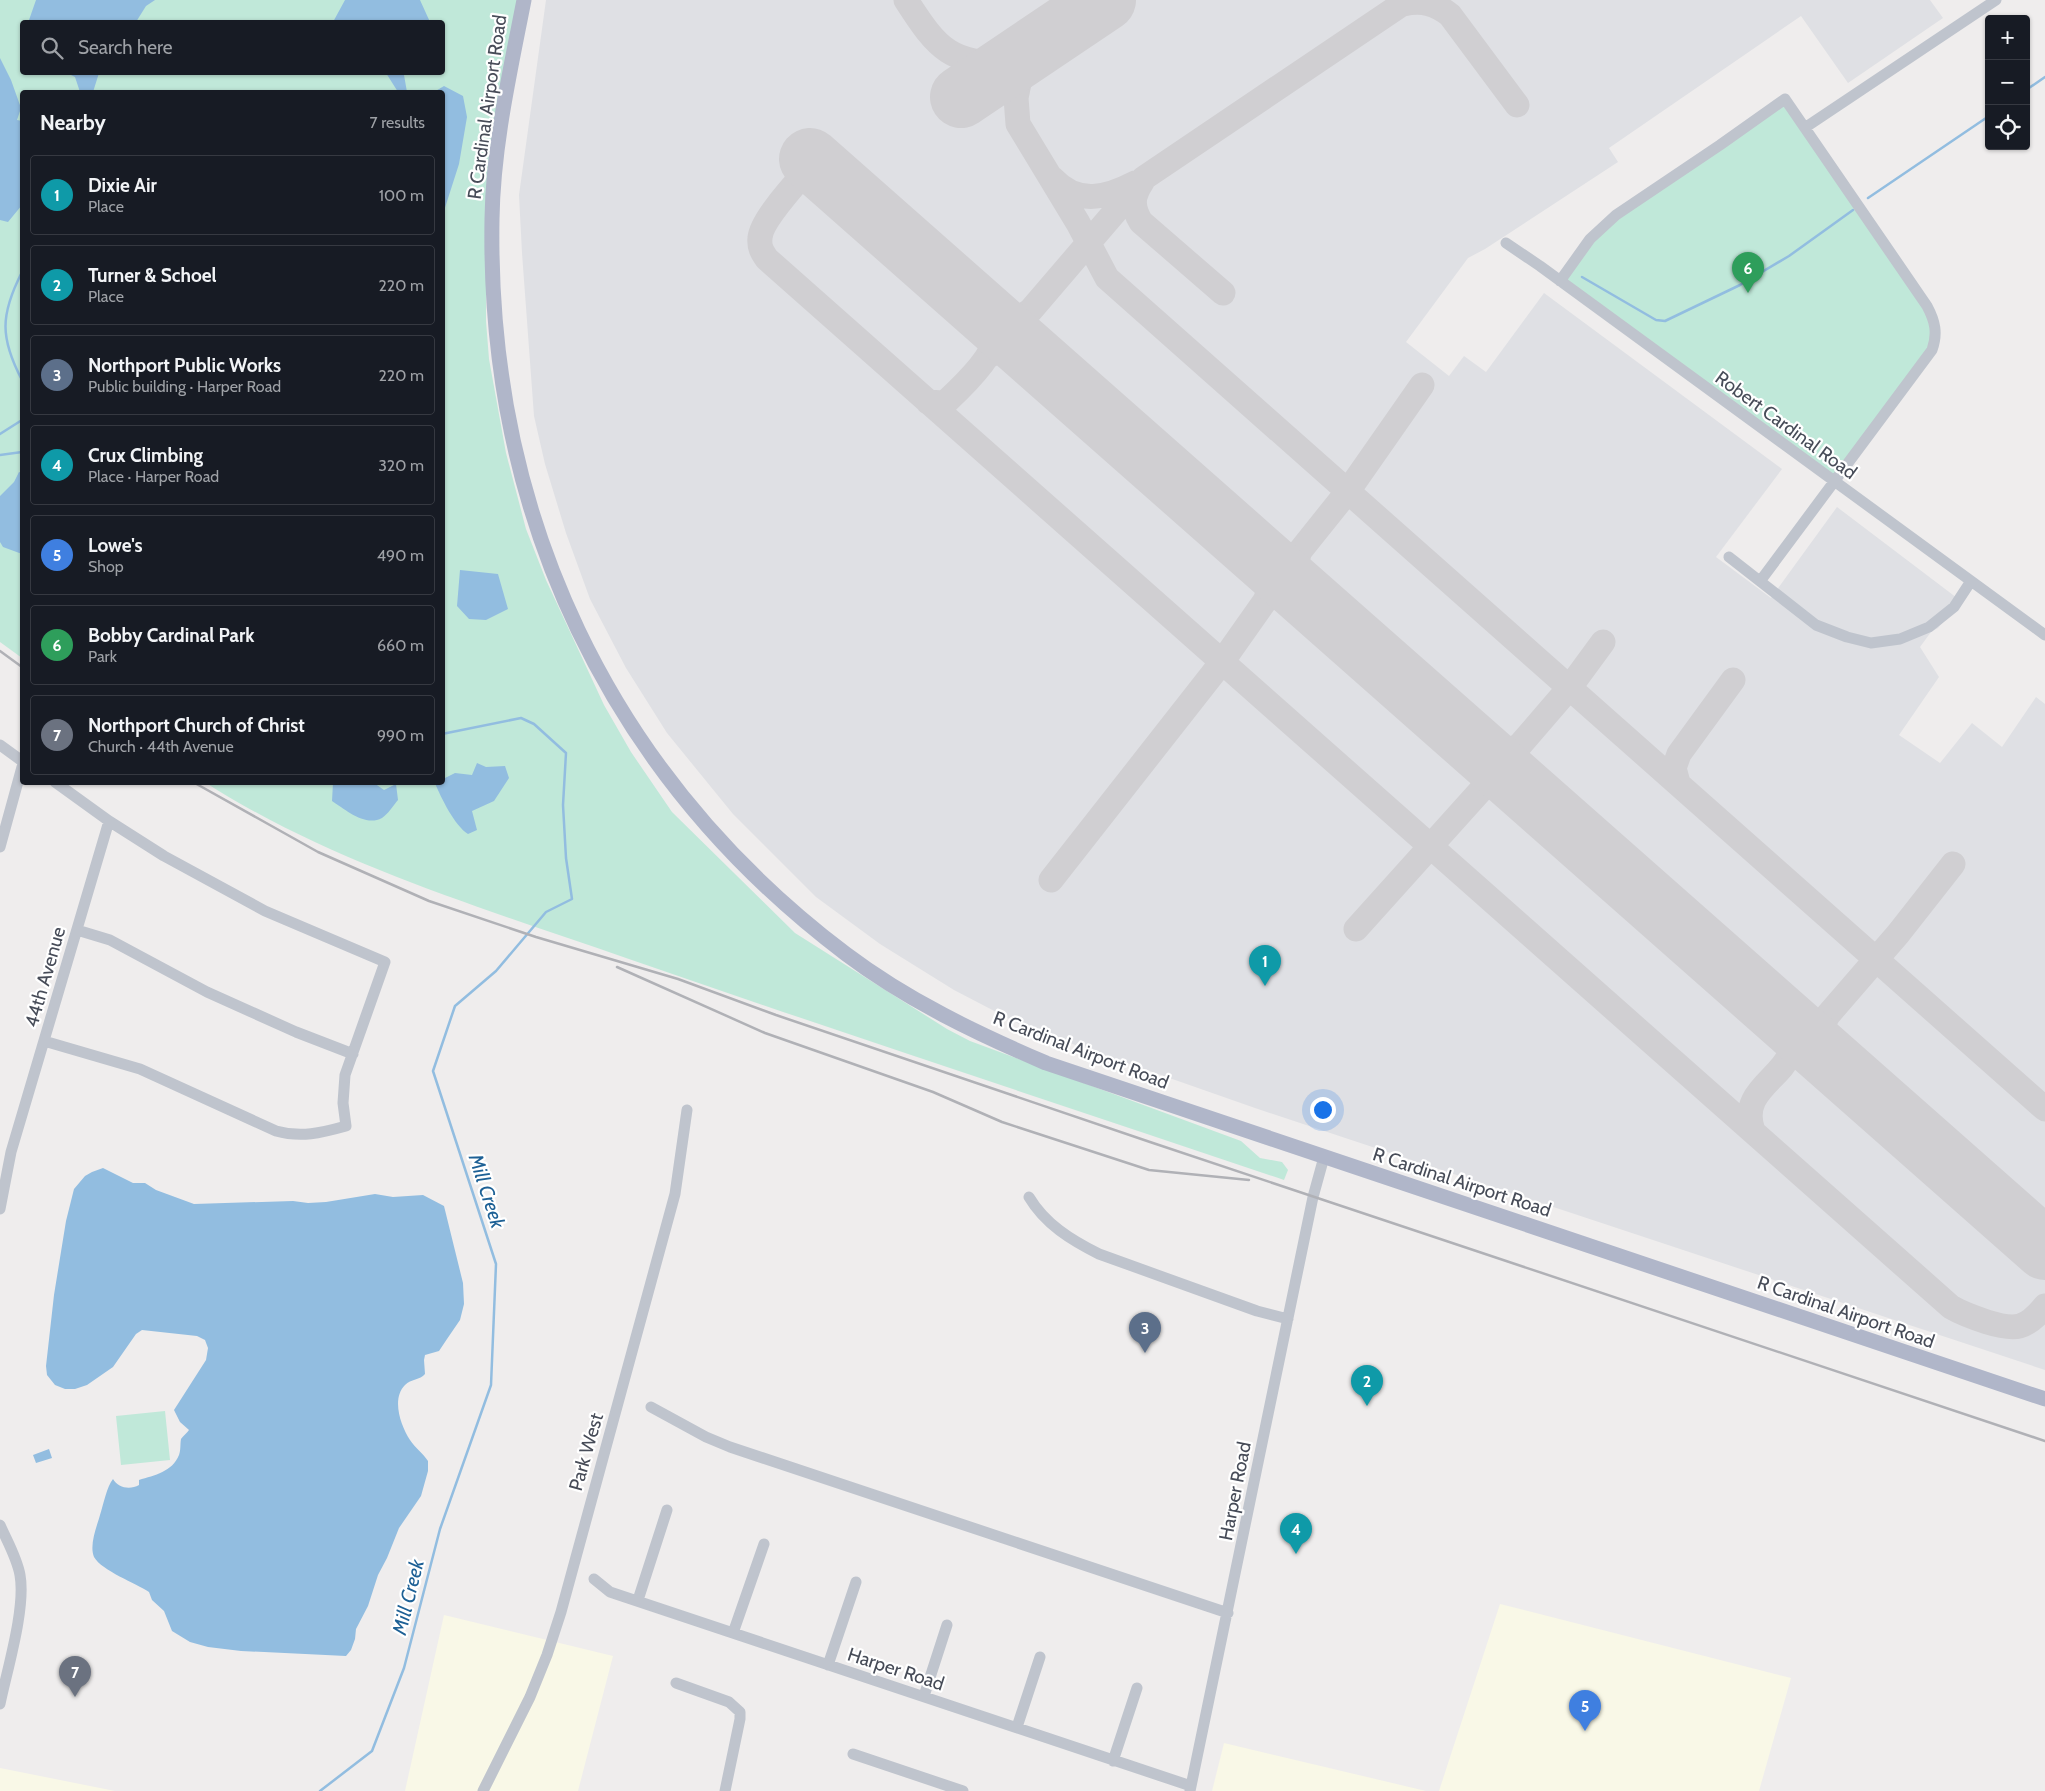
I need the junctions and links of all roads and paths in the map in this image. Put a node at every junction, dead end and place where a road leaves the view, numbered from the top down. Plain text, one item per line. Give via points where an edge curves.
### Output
1 (524, 0) edge
2 (1996, 0) edge
3 (1806, 128) junction
4 (1506, 243) dead end
5 (1560, 280) junction
6 (1834, 481) junction
7 (1729, 557) dead end
8 (1760, 580) junction
9 (1971, 581) junction
10 (2045, 635) edge
11 (0, 745) edge
12 (20, 760) edge
13 (20, 774) edge
14 (59, 785) edge
15 (109, 821) junction
16 (0, 847) edge
17 (77, 930) junction
18 (44, 1041) junction
19 (353, 1054) junction
20 (687, 1110) dead end
21 (1324, 1157) junction
22 (1029, 1197) dead end
23 (0, 1209) edge
24 (1288, 1319) junction
25 (2045, 1399) edge
26 (651, 1407) dead end
27 (668, 1510) dead end
28 (0, 1525) edge
29 (764, 1544) dead end
30 (594, 1579) dead end
31 (856, 1582) dead end
32 (638, 1600) junction
33 (1228, 1614) junction
34 (947, 1624) dead end
35 (733, 1633) junction
36 (1040, 1658) dead end
37 (828, 1665) junction
38 (676, 1683) dead end
39 (1137, 1688) dead end
40 (924, 1696) junction
41 (0, 1704) edge
42 (1017, 1727) junction
43 (853, 1754) dead end
44 (1113, 1761) junction
45 (1190, 1789) edge
46 (483, 1791) edge
47 (725, 1791) edge
48 (963, 1791) edge

1 - 21 main road, R Cardinal Airport Road via 504,104 492,216 495,322 502,388 513,445 546,554 567,606 619,706 650,754 721,842 761,882 848,955 895,987 952,1020 1046,1063
2 - 3 street
3 - 5 street via 1784,99 1616,215 1590,239
3 - 6 street via 1927,306 1936,328 1932,350
4 - 5 street, Robert Cardinal Road
5 - 6 street, Robert Cardinal Road
6 - 8 street
6 - 9 street, Robert Cardinal Road
7 - 8 street
8 - 9 street via 1816,625 1871,643 1900,639 1929,627 1954,607
9 - 10 street, Robert Cardinal Road
11 - 12 street
13 - 16 street
14 - 15 street
15 - 17 street, 44th Avenue
15 - 19 street via 164,856 265,911 385,962
17 - 18 street, 44th Avenue
17 - 19 street via 110,940 237,1006
18 - 19 street via 140,1069 247,1119 292,1135 321,1133 346,1126 343,1088
18 - 23 street, 44th Avenue via 11,1152
20 - 46 street, Park West via 675,1194 561,1612 530,1697
21 - 24 street, Harper Road
21 - 25 main road, R Cardinal Airport Road
22 - 24 street via 1059,1230 1099,1254 1257,1311
24 - 33 street, Harper Road
26 - 33 street via 730,1447
27 - 32 street
28 - 41 street via 13,1553 21,1586 18,1620
29 - 35 street
30 - 32 street, Harper Road via 610,1592
31 - 37 street
32 - 35 street, Harper Road
33 - 45 street, Harper Road
34 - 40 street
35 - 37 street, Harper Road
36 - 42 street
37 - 40 street, Harper Road
38 - 47 street via 729,1702 740,1712
39 - 44 street
40 - 42 street, Harper Road
42 - 44 street, Harper Road
43 - 48 street
44 - 45 street, Harper Road

